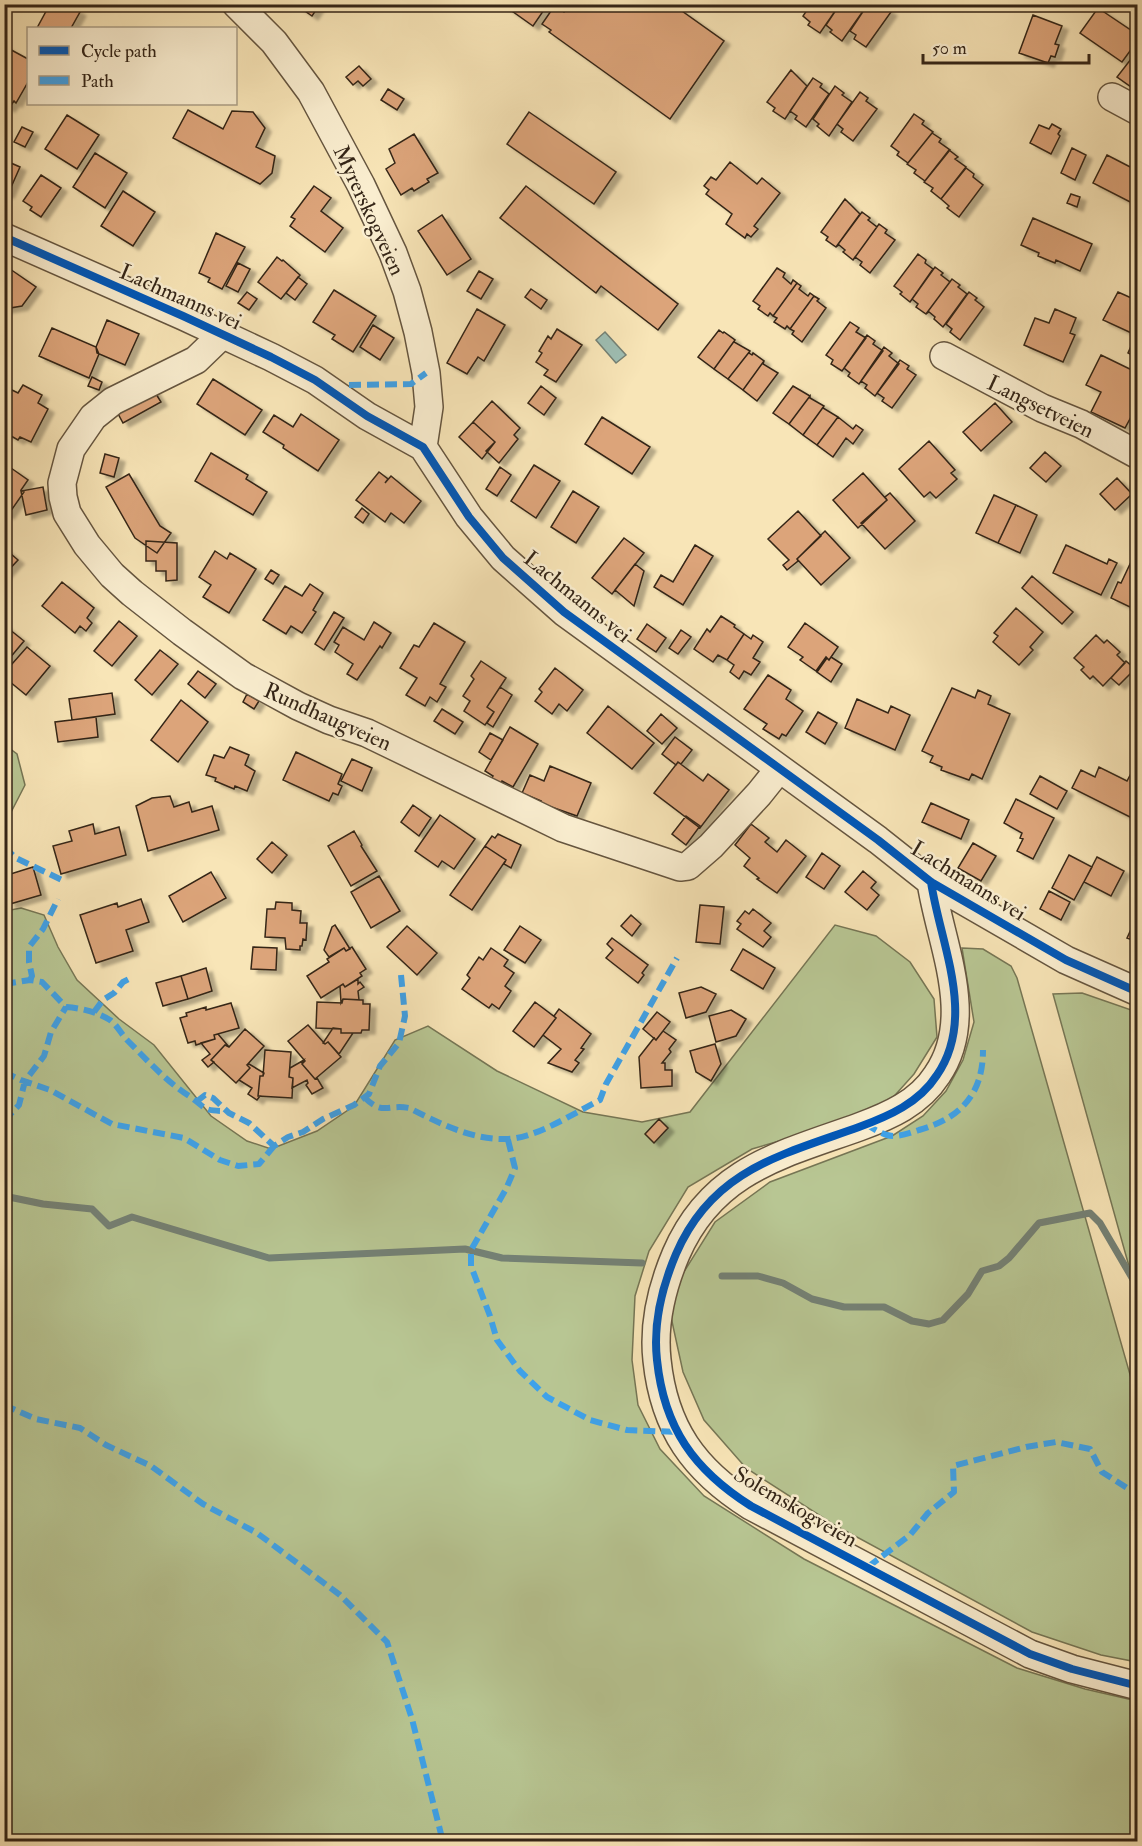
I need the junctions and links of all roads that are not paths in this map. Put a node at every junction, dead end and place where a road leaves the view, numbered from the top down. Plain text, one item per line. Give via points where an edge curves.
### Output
1 (236, 4) edge
2 (1112, 97) dead end
3 (1137, 111) edge
4 (4, 237) edge
5 (223, 334) junction
6 (944, 356) dead end
7 (423, 447) junction
8 (1137, 455) edge
9 (779, 769) junction
10 (931, 882) junction
11 (1137, 992) edge
12 (1137, 1686) edge

1 - 7 street, Myrerskogveien via 274,42 311,92 393,253 407,291 426,373 429,407
2 - 3 street
4 - 5 street, Lachmanns vei
5 - 7 street, Lachmanns vei via 315,380 367,416
5 - 9 street, Rundhaugveien via 196,360 101,409 71,449 62,483 67,513 97,560 132,593 243,676 298,706 367,733 563,828 680,867 688,866 711,846
6 - 8 street, Langsetveien
7 - 9 street, Lachmanns vei via 469,517 521,575 588,630
9 - 10 street, Lachmanns vei
10 - 11 street, Lachmanns vei via 1066,960
10 - 12 street, Solemskogveien via 954,993 955,1020 949,1054 938,1075 913,1101 879,1119 765,1162 732,1181 695,1219 670,1268 660,1305 657,1355 665,1403 694,1458 715,1481 751,1506 1030,1654

